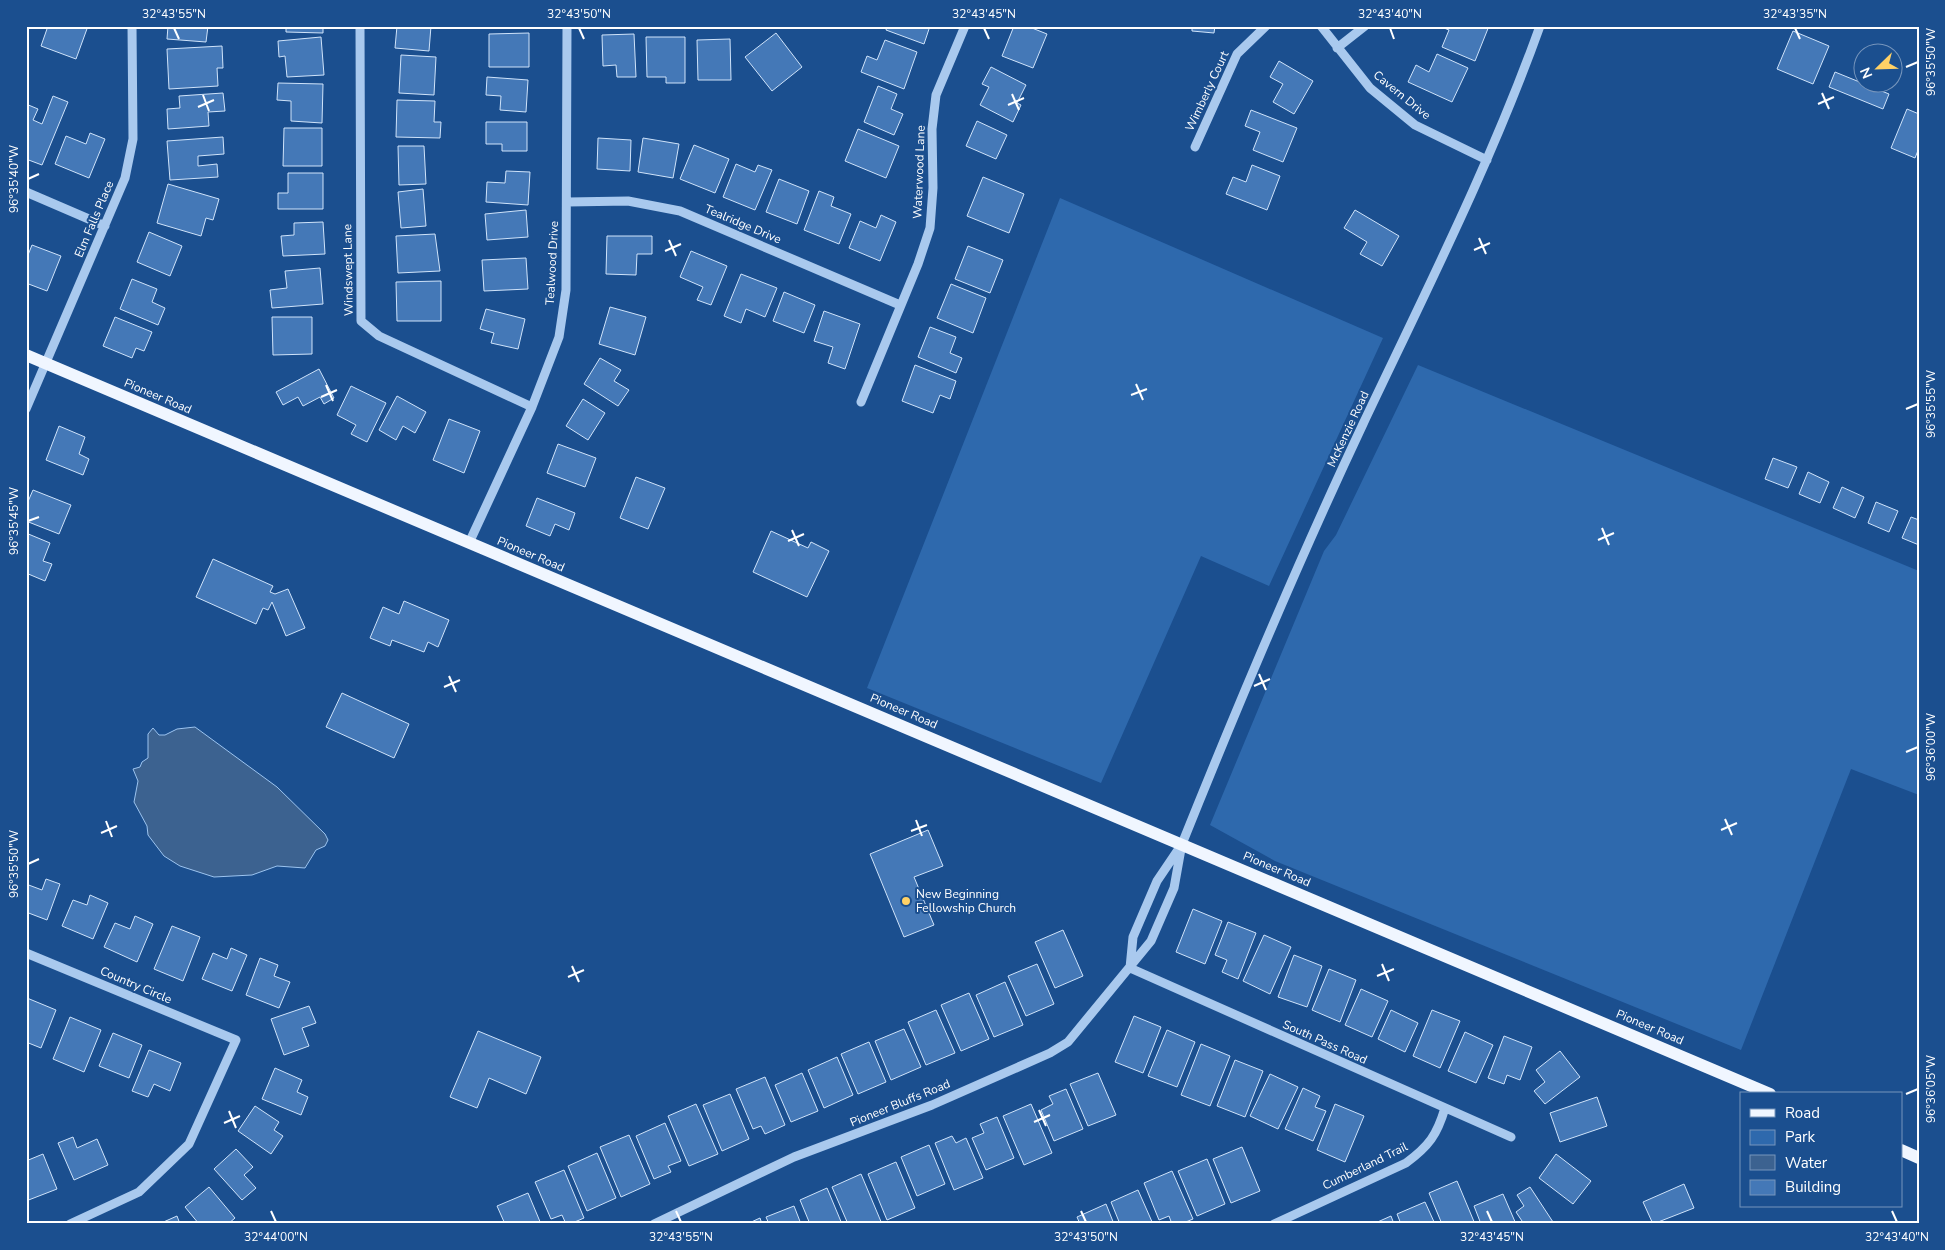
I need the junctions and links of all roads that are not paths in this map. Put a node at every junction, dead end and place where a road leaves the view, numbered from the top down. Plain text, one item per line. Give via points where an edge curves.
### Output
1 (132, 26) edge
2 (360, 26) edge
3 (567, 26) edge
4 (965, 26) edge
5 (1266, 26) edge
6 (1321, 26) edge
7 (1365, 26) edge
8 (1540, 26) edge
9 (1338, 48) junction
10 (1195, 147) dead end
11 (1487, 160) junction
12 (26, 192) edge
13 (568, 202) junction
14 (105, 226) junction
15 (900, 304) junction
16 (26, 355) edge
17 (46, 363) junction
18 (861, 402) dead end
19 (532, 407) junction
20 (26, 409) edge
21 (469, 543) junction
22 (1182, 844) junction
23 (26, 953) edge
24 (1130, 968) junction
25 (1765, 1092) edge
26 (1444, 1108) junction
27 (1511, 1137) dead end
28 (1902, 1150) edge
29 (1919, 1158) edge
30 (70, 1224) edge
31 (654, 1224) edge
32 (1274, 1224) edge

1 - 14 street, Elm Falls Place via 133,139 125,178
2 - 19 street, Windswept Lane via 361,321 379,336
3 - 13 street, Tealwood Drive
4 - 15 street, Waterwood Lane via 936,95 930,228
5 - 10 street, Wimberly Court via 1237,54
6 - 9 street, Cavern Drive
7 - 9 street
8 - 11 street, McKenzie Road
9 - 11 street, Cavern Drive via 1370,88 1415,125
11 - 22 street, McKenzie Road via 1307,546
12 - 14 street
13 - 15 street, Tealridge Drive via 628,201 680,211
13 - 19 street, Tealwood Drive via 566,290 559,337
14 - 17 street, Elm Falls Place
15 - 18 street, Waterwood Lane
16 - 17 main road, Pioneer Road
17 - 20 street, Elm Falls Place
17 - 21 main road, Pioneer Road
19 - 21 street, Tealwood Drive
21 - 22 main road, Pioneer Road
22 - 24 street, Pioneer Bluffs Road via 1174,888 1151,941
22 - 24 street via 1157,881 1132,937
22 - 25 main road, Pioneer Road
23 - 30 street, Country Circle via 236,1040 189,1144 139,1192
24 - 26 street, South Pass Road
24 - 31 street, Pioneer Bluffs Road via 1080,1030 1050,1053 932,1105 794,1157
26 - 27 street, South Pass Road
26 - 32 street, Cumberland Trail via 1433,1139 1406,1163
28 - 29 main road

